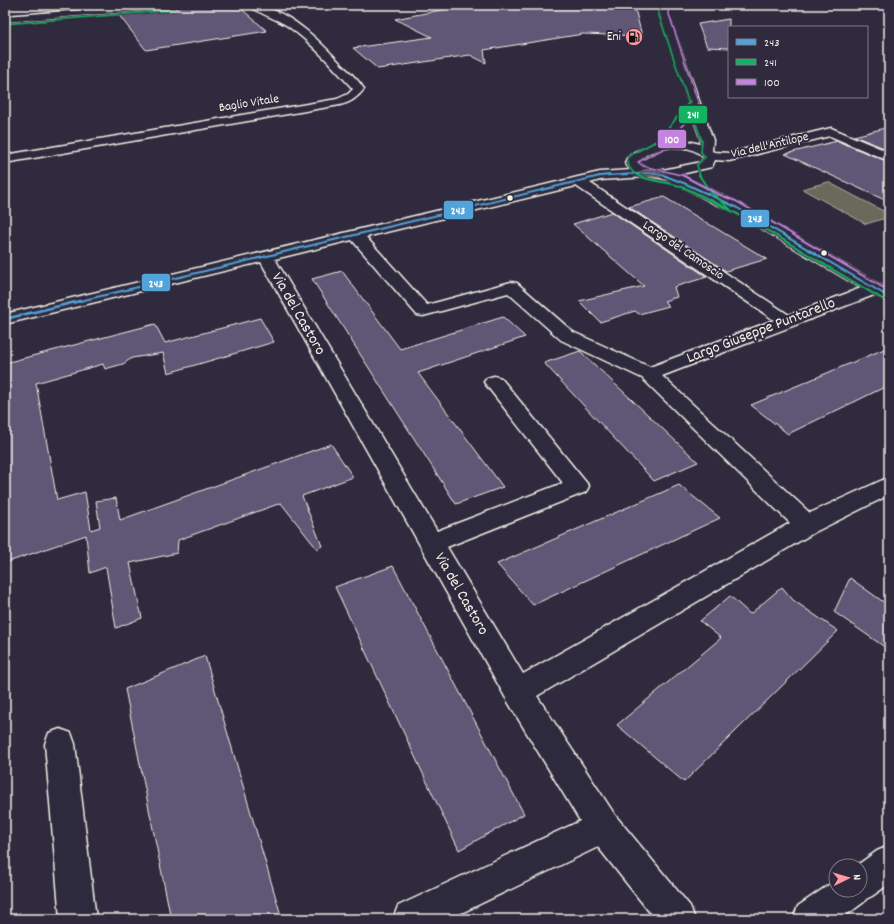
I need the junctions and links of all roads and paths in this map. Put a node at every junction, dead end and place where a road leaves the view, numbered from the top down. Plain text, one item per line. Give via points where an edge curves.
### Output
1 (175, 5) edge
2 (253, 5) edge
3 (661, 5) edge
4 (5, 19) edge
5 (694, 104) junction
6 (659, 145) junction
7 (889, 157) edge
8 (706, 158) junction
9 (5, 159) edge
10 (633, 159) junction
11 (652, 174) junction
12 (600, 176) junction
13 (578, 181) junction
14 (734, 206) junction
15 (356, 235) junction
16 (265, 256) junction
17 (882, 293) edge
18 (5, 319) edge
19 (787, 321) junction
20 (648, 374) junction
21 (494, 382) dead end
22 (889, 485) edge
23 (807, 525) junction
24 (432, 543) junction
25 (518, 692) junction
26 (60, 744) dead end
27 (603, 827) junction
28 (889, 863) edge
29 (868, 878) edge
30 (841, 898) edge
31 (78, 919) edge
32 (411, 919) edge
33 (677, 919) edge
34 (811, 919) edge

1 - 4 street
2 - 9 street, Baglio Vitale via 294,27 333,60 358,90 340,102
3 - 5 street
5 - 6 street
5 - 8 street via 707,140
6 - 8 street via 688,144
6 - 10 street
7 - 8 street, Via dell'Antilope via 831,132 729,156
8 - 11 street
8 - 14 street via 702,174 708,183
10 - 11 street via 632,163 640,171
10 - 12 street
11 - 12 street
11 - 14 street via 682,181
12 - 13 street
13 - 15 street
13 - 19 street, Largo del Camoscio
14 - 17 street
15 - 16 street
15 - 20 street via 423,311 512,287 567,336
16 - 18 street
16 - 24 street, Via del Castoro
17 - 19 street, Largo Giuseppe Puntarello
19 - 20 street, Largo Giuseppe Puntarello
20 - 23 street
21 - 24 street via 578,486
22 - 23 street
23 - 25 street
24 - 25 street, Via del Castoro
25 - 27 street, Via del Castoro
26 - 31 street
27 - 32 street
27 - 33 street, Via del Castoro
28 - 29 street
30 - 34 street

